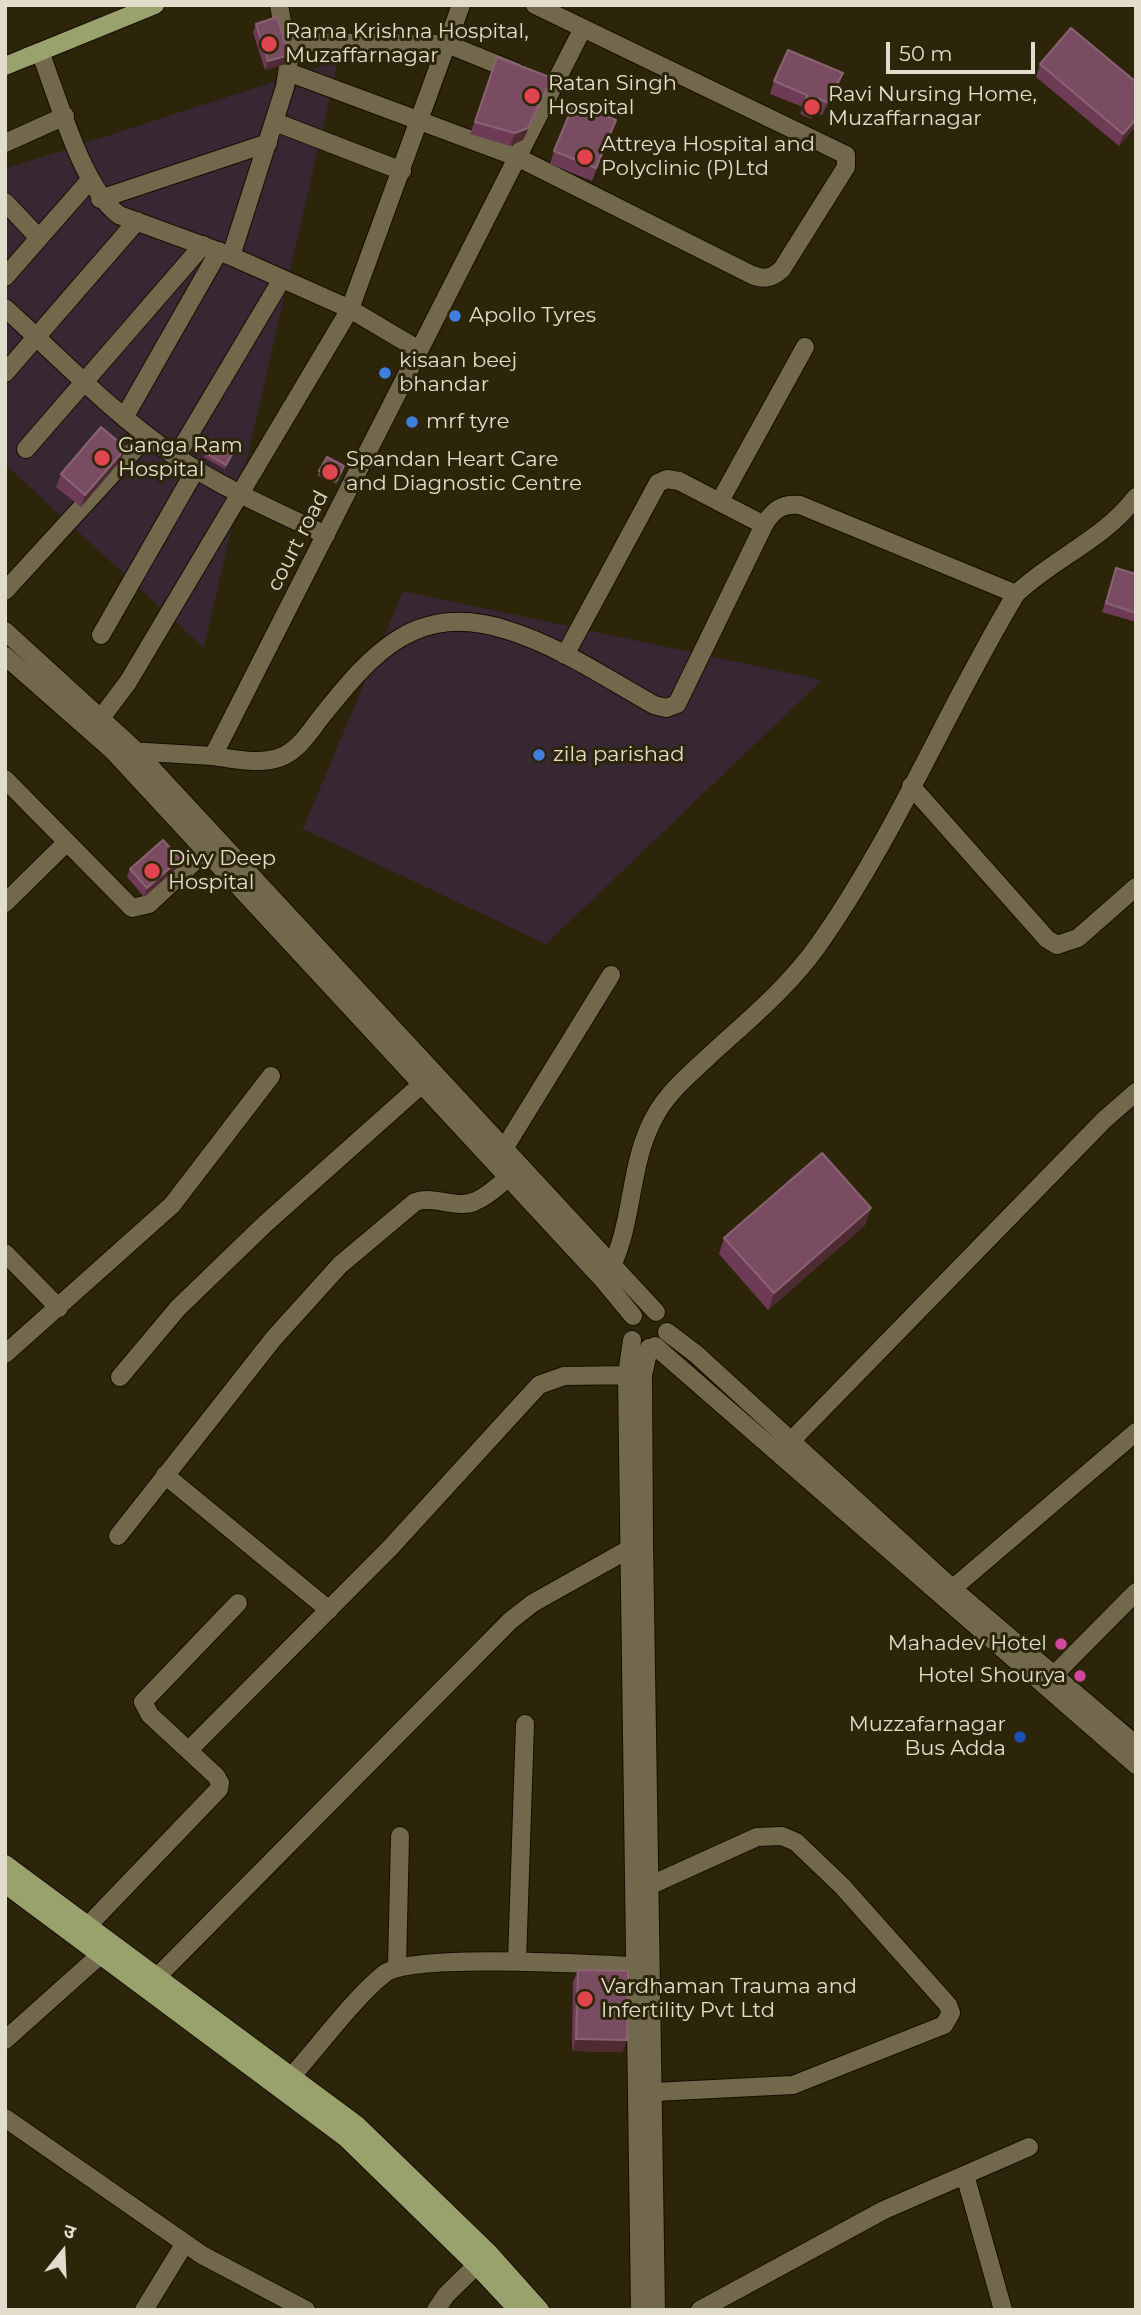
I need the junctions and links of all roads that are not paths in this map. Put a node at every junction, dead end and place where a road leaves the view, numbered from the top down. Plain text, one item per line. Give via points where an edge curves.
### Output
1 (155, 5) edge
2 (279, 5) edge
3 (461, 5) edge
4 (535, 5) edge
5 (582, 30) junction
6 (287, 42) junction
7 (447, 44) junction
8 (40, 52) junction
9 (5, 65) edge
10 (288, 72) junction
11 (541, 82) junction
12 (65, 116) junction
13 (421, 119) junction
14 (275, 122) junction
15 (5, 143) edge
16 (268, 143) junction
17 (517, 158) junction
18 (402, 171) junction
19 (90, 180) junction
20 (100, 199) junction
21 (5, 202) edge
22 (136, 221) junction
23 (39, 238) junction
24 (218, 251) junction
25 (5, 277) edge
26 (282, 279) junction
27 (5, 308) edge
28 (350, 309) junction
29 (38, 337) junction
30 (805, 347) dead end
31 (419, 351) junction
32 (5, 373) edge
33 (87, 382) junction
34 (125, 416) junction
35 (147, 436) junction
36 (26, 449) dead end
37 (176, 457) junction
38 (196, 469) junction
39 (239, 494) junction
40 (1136, 497) edge
41 (720, 501) junction
42 (764, 525) junction
43 (326, 535) junction
44 (5, 591) edge
45 (1016, 594) junction
46 (5, 631) edge
47 (101, 635) dead end
48 (565, 655) junction
49 (5, 656) edge
50 (96, 724) junction
51 (134, 749) junction
52 (112, 750) junction
53 (213, 756) junction
54 (911, 786) junction
55 (9, 791) edge
56 (66, 842) junction
57 (211, 847) junction
58 (1136, 887) edge
59 (5, 903) edge
60 (611, 975) dead end
61 (271, 1076) dead end
62 (422, 1084) junction
63 (1136, 1092) edge
64 (505, 1147) junction
65 (509, 1177) junction
66 (5, 1253) edge
67 (609, 1273) junction
68 (59, 1308) junction
69 (656, 1311) junction
70 (633, 1316) junction
71 (632, 1340) junction
72 (657, 1342) junction
73 (5, 1354) edge
74 (635, 1375) junction
75 (120, 1377) dead end
76 (1136, 1432) edge
77 (790, 1441) junction
78 (165, 1475) junction
79 (118, 1536) dead end
80 (637, 1545) junction
81 (1136, 1592) edge
82 (948, 1593) junction
83 (238, 1603) dead end
84 (329, 1610) junction
85 (1048, 1680) junction
86 (524, 1724) dead end
87 (1136, 1745) edge
88 (189, 1751) junction
89 (1136, 1765) edge
90 (400, 1836) dead end
91 (5, 1864) edge
92 (5, 1885) edge
93 (651, 1885) junction
94 (81, 1933) junction
95 (99, 1956) junction
96 (517, 1961) junction
97 (397, 1967) junction
98 (645, 1967) junction
99 (150, 1984) junction
100 (5, 2040) edge
101 (291, 2077) junction
102 (653, 2092) junction
103 (5, 2118) edge
104 (1029, 2147) dead end
105 (965, 2175) junction
106 (185, 2243) junction
107 (483, 2259) junction
108 (297, 2308) edge
109 (144, 2310) edge
110 (436, 2310) edge
111 (518, 2310) edge
112 (540, 2310) edge
113 (640, 2310) edge
114 (656, 2310) edge
115 (700, 2310) edge
116 (1003, 2310) edge

1 - 8 main road
2 - 6 street
3 - 7 street
4 - 5 street
5 - 11 street, court road
5 - 17 street via 840,151 848,161 846,167 782,269 773,277 761,278
6 - 7 street
6 - 10 street
7 - 11 street
7 - 13 street
8 - 9 main road
8 - 12 street
10 - 13 street
10 - 14 street
11 - 17 street, court road
12 - 15 street
12 - 19 street
13 - 17 street
13 - 18 street
14 - 16 street
14 - 18 street
16 - 20 street
16 - 24 street
17 - 31 street, court road
18 - 28 street
19 - 20 street
19 - 23 street
20 - 22 street via 119,215
21 - 23 street
22 - 24 street
22 - 29 street
23 - 25 street
24 - 26 street
24 - 33 street
24 - 34 street
26 - 28 street
26 - 37 street
27 - 29 street
28 - 31 street
28 - 39 street
29 - 32 street
29 - 33 street
30 - 41 street
31 - 43 street, court road
33 - 34 street
33 - 36 street
34 - 35 street
35 - 37 street
35 - 44 street
37 - 38 street
38 - 39 street
38 - 47 street
39 - 43 street
39 - 50 street via 128,681
40 - 45 street via 1100,535 1035,576
41 - 42 street
41 - 48 street via 679,481 658,483
42 - 45 street via 777,508 800,505
42 - 48 street via 677,704 666,708 654,705
43 - 53 street, court road
45 - 54 street
46 - 50 street
48 - 53 street via 506,629 469,622 435,624 375,653 299,745 282,757 261,761
49 - 50 street
50 - 51 street
50 - 52 street
51 - 52 street
51 - 53 street
51 - 57 street
52 - 57 street
54 - 58 street via 1046,940 1057,945 1078,938
54 - 67 street via 818,946 772,998 671,1092 655,1115 638,1160 626,1233
55 - 56 street
56 - 57 street via 124,903 139,908
56 - 59 street
57 - 62 street
57 - 64 street
60 - 64 street
61 - 68 street via 172,1205
62 - 65 street
62 - 75 street via 178,1308
63 - 77 street
64 - 67 street
65 - 67 street
65 - 78 street via 475,1202 426,1198 402,1210 340,1265 274,1338
66 - 68 street
67 - 69 street
67 - 70 street
68 - 73 street
69 - 70 street via 644,1310
69 - 72 street via 664,1320
70 - 71 street
71 - 72 street
71 - 74 street
72 - 74 street
72 - 77 street via 696,1354
72 - 82 street
74 - 80 street
74 - 84 street via 564,1376 539,1385
76 - 82 street
77 - 82 street
78 - 79 street
78 - 84 street
80 - 93 street
80 - 98 street
80 - 99 street via 533,1603 510,1621
81 - 85 street
82 - 85 street
83 - 88 street via 143,1702 150,1715
84 - 88 street
85 - 87 street
85 - 89 street
86 - 96 street
88 - 94 street via 216,1776 219,1789
90 - 97 street
91 - 94 main road
92 - 94 main road
93 - 98 street
93 - 102 street via 757,1838 790,1839 842,1886 951,2013 944,2025 793,2085
94 - 95 main road
94 - 99 main road
95 - 99 main road
95 - 100 street
96 - 97 street
96 - 98 street
97 - 101 street via 373,1985
98 - 102 street
98 - 113 street via 636,2186
99 - 101 main road
99 - 107 main road via 346,2138
101 - 107 main road via 357,2125
102 - 114 street
103 - 106 street
104 - 105 street
105 - 115 street via 884,2210
105 - 116 street
106 - 108 street
106 - 109 street
107 - 110 street
107 - 111 main road
107 - 112 main road

